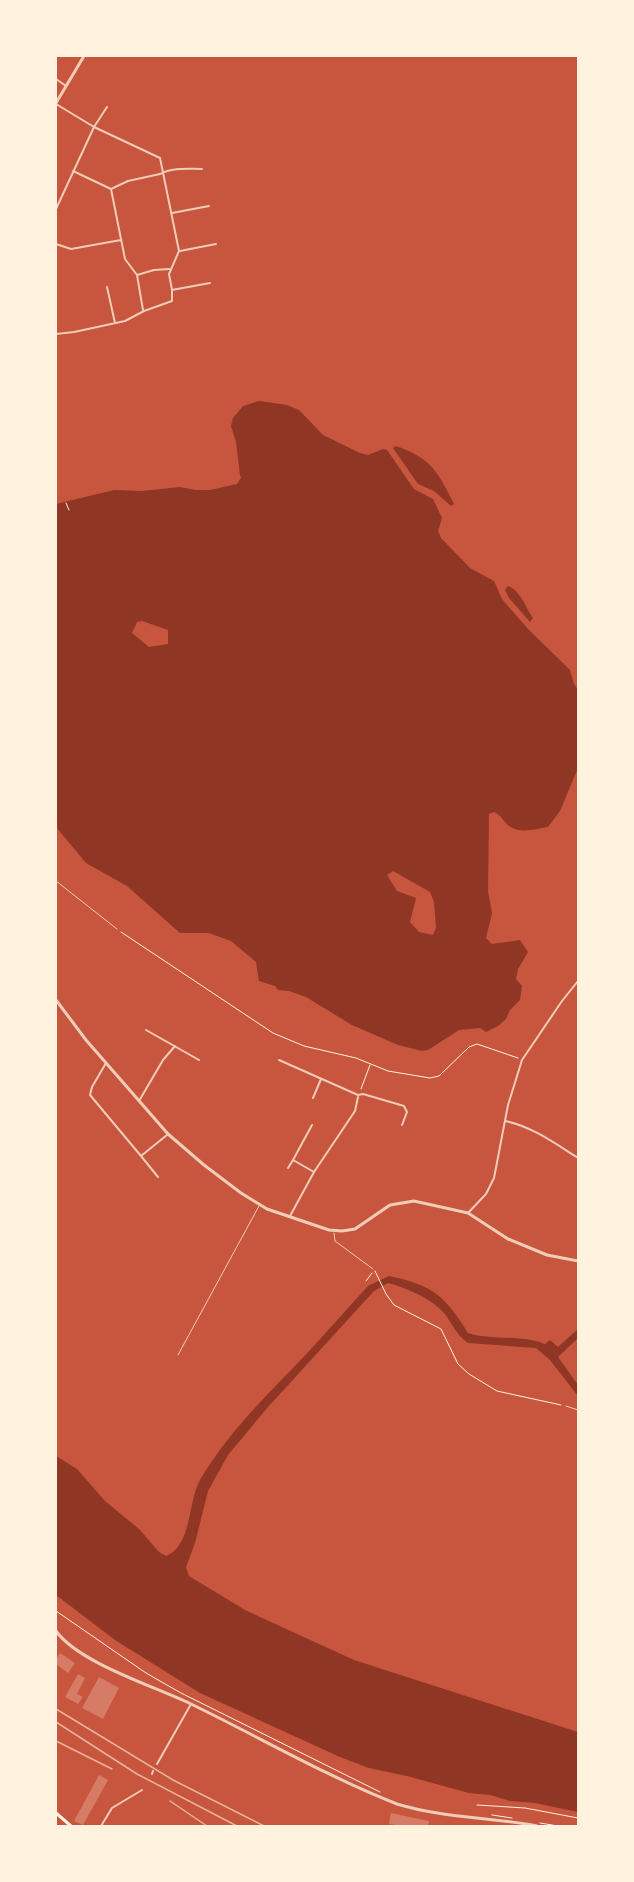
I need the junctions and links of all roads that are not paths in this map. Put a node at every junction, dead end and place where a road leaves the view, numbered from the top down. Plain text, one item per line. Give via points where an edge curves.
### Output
1 (84, 56) edge
2 (56, 80) edge
3 (66, 86) junction
4 (56, 103) edge
5 (107, 107) dead end
6 (94, 127) junction
7 (202, 169) dead end
8 (73, 171) junction
9 (164, 172) junction
10 (111, 189) junction
11 (208, 206) dead end
12 (56, 209) edge
13 (172, 213) junction
14 (121, 240) junction
15 (56, 244) edge
16 (216, 244) dead end
17 (179, 251) junction
18 (170, 269) junction
19 (137, 275) junction
20 (210, 283) dead end
21 (107, 287) dead end
22 (172, 290) junction
23 (144, 311) junction
24 (115, 324) junction
25 (56, 334) edge
26 (56, 881) edge
27 (117, 929) road end
28 (579, 981) edge
29 (56, 1000) edge
30 (146, 1030) dead end
31 (175, 1046) junction
32 (199, 1060) dead end
33 (279, 1060) dead end
34 (106, 1063) junction
35 (321, 1079) junction
36 (358, 1095) junction
37 (313, 1098) dead end
38 (139, 1101) junction
39 (505, 1121) junction
40 (312, 1125) dead end
41 (402, 1125) dead end
42 (168, 1134) junction
43 (141, 1156) junction
44 (579, 1158) edge
45 (293, 1160) junction
46 (288, 1168) dead end
47 (314, 1172) junction
48 (158, 1177) dead end
49 (260, 1204) junction
50 (468, 1213) junction
51 (290, 1216) junction
52 (334, 1231) junction
53 (579, 1261) edge
54 (374, 1269) road end
55 (178, 1355) dead end
56 (566, 1406) road end
57 (579, 1410) edge
58 (56, 1631) edge
59 (192, 1702) junction
60 (158, 1764) dead end
61 (142, 1790) dead end
62 (56, 1813) edge
63 (71, 1827) edge
64 (101, 1827) edge
65 (537, 1827) edge

1 - 3 street
2 - 3 street
3 - 4 street
4 - 6 street
5 - 6 street
6 - 8 street
6 - 9 street via 158,156
7 - 9 street
8 - 10 street
8 - 12 street
9 - 10 street
9 - 13 street
10 - 14 street
11 - 13 street
13 - 17 street
14 - 15 street via 74,249
14 - 19 street via 125,259
16 - 17 street
17 - 18 street
18 - 19 street
18 - 22 street
19 - 23 street
20 - 22 street
21 - 24 street
22 - 23 street via 172,301
23 - 24 street
24 - 25 street
26 - 27 lane
28 - 39 street via 522,1060
29 - 34 street
30 - 31 street
31 - 32 street
31 - 38 street
33 - 35 street
34 - 38 street
34 - 43 street via 90,1095
35 - 36 street
35 - 37 street
36 - 41 street via 404,1106 407,1112
36 - 47 street via 355,1111
38 - 42 street
39 - 44 street via 526,1128
39 - 50 street via 494,1178 486,1194
40 - 45 street
42 - 43 street
42 - 49 street
43 - 48 street
45 - 46 street
45 - 47 street
47 - 51 street
49 - 51 street
49 - 55 lane
50 - 52 street via 407,1201 390,1205 355,1228
50 - 53 street via 508,1239 547,1255
51 - 52 street
52 - 54 lane via 335,1241
56 - 57 lane
58 - 59 street via 66,1643 94,1661
59 - 60 street
59 - 65 street via 377,1796 444,1816
61 - 64 street via 112,1808
62 - 63 main road

